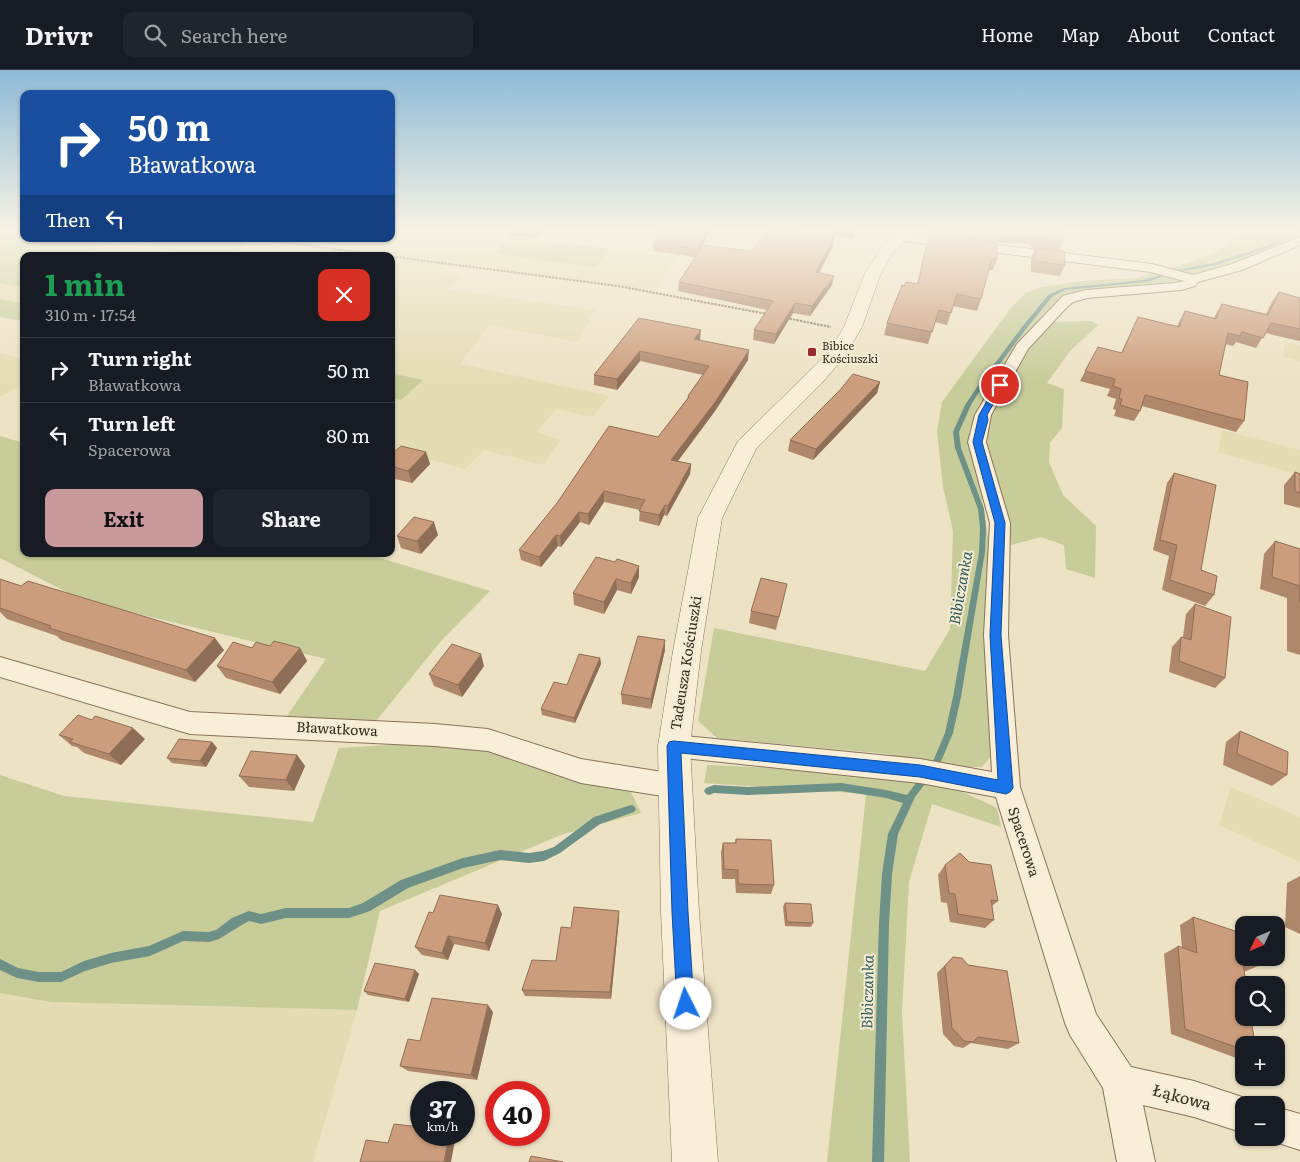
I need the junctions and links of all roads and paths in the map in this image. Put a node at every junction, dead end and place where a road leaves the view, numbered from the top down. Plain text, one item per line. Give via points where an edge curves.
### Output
1 (587, 282) edge
2 (870, 282) edge
3 (1188, 282) edge
4 (773, 316) edge
5 (783, 318) edge
6 (851, 331) junction
7 (0, 667) edge
8 (674, 746) junction
9 (675, 786) junction
10 (1006, 788) junction
11 (1120, 1082) junction
12 (1235, 1111) edge
13 (1285, 1128) edge
14 (1300, 1132) edge
15 (695, 1162) edge
16 (1136, 1162) edge

1 - 4 path
2 - 6 street, Tadeusza Kościuszki
3 - 10 street, Spacerowa via 1190,284 1176,287 1086,294 1068,299 1052,312 1022,347 983,415 977,442 1000,523 996,635
5 - 6 path
6 - 8 street, Tadeusza Kościuszki via 815,380 746,446 710,518
7 - 9 street, Bławatkowa via 190,723 488,740 581,771
8 - 9 street, Tadeusza Kościuszki
8 - 10 street via 932,774
9 - 15 street, Tadeusza Kościuszki
10 - 11 street, Spacerowa via 1082,1023
11 - 12 street, Łąkowa
11 - 16 street, Spacerowa
13 - 14 street

